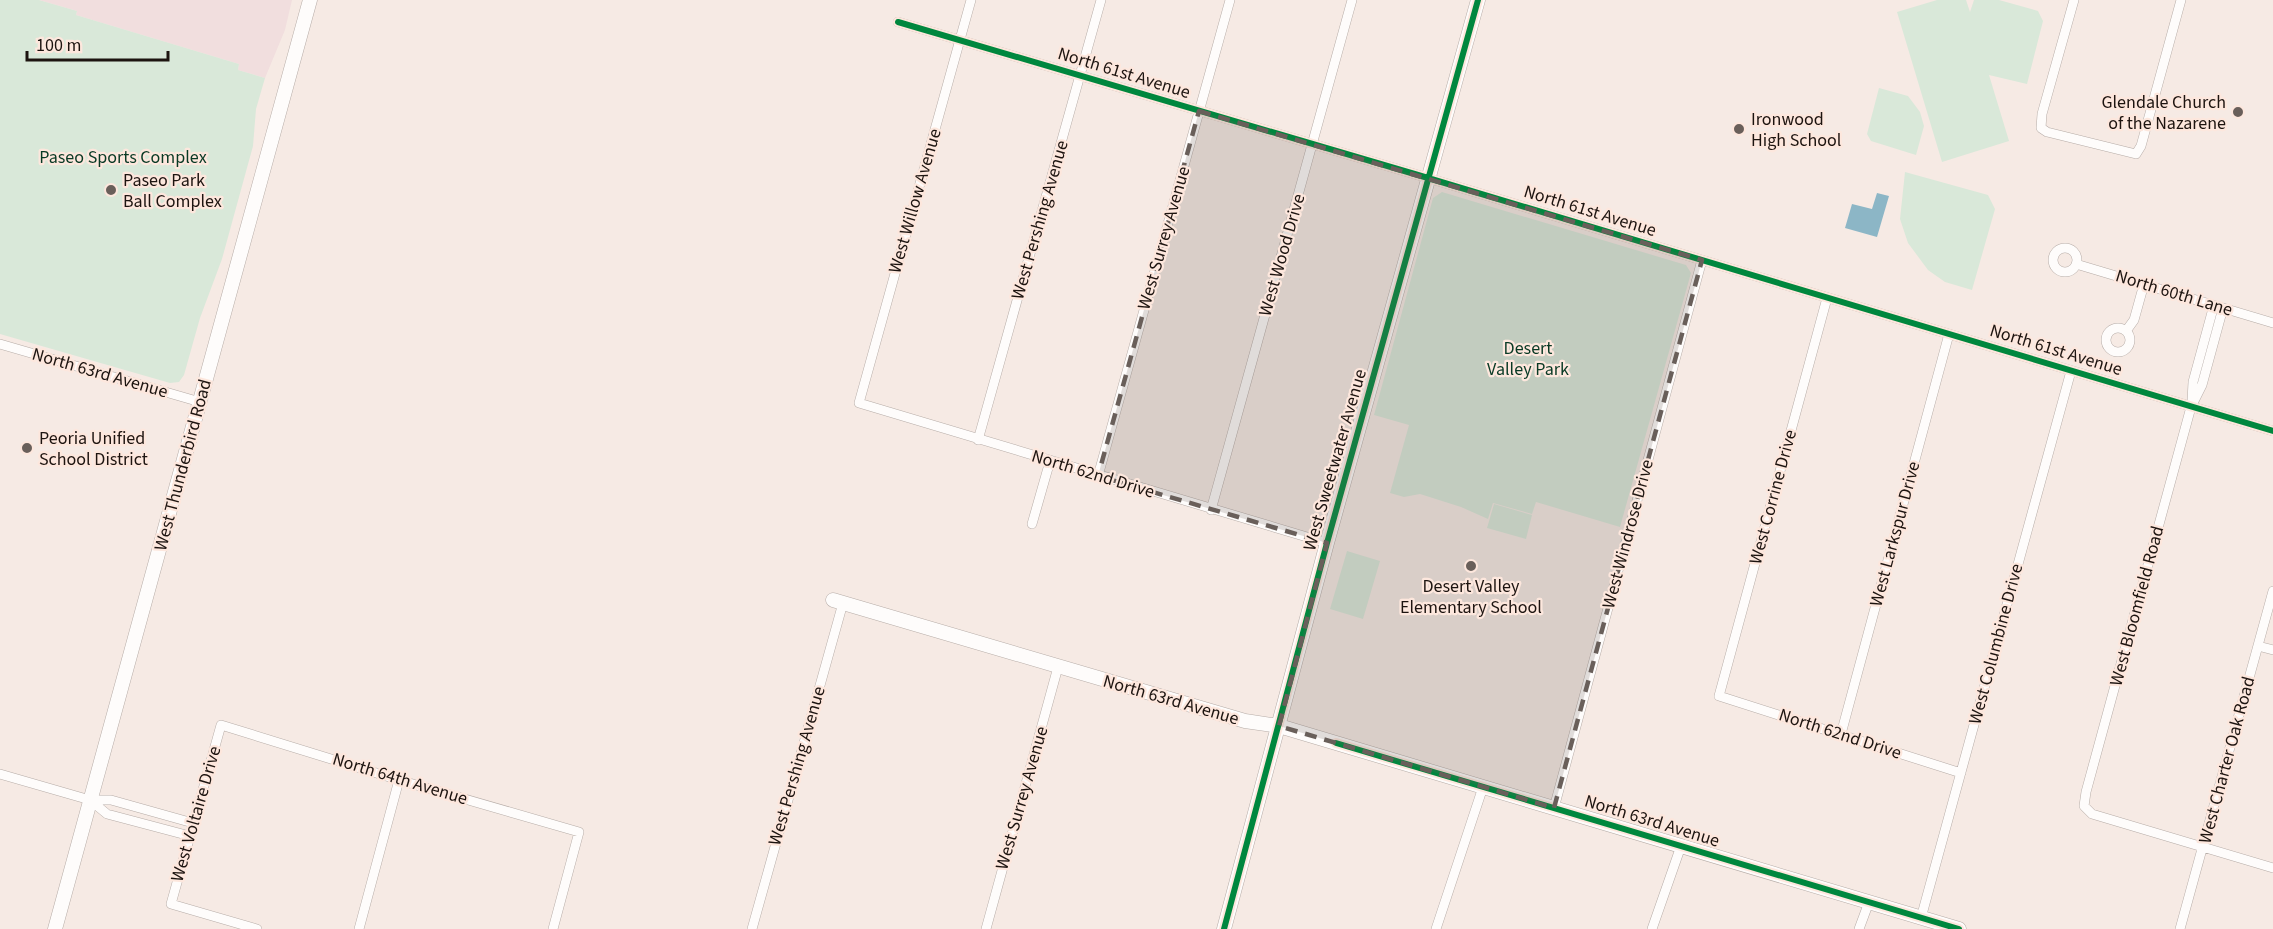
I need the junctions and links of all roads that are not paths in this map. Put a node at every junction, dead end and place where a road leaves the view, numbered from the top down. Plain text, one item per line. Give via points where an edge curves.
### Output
1 (310, 0) edge
2 (972, 0) edge
3 (1101, 0) edge
4 (1230, 0) edge
5 (1352, 0) edge
6 (1478, 0) edge
7 (2074, 0) edge
8 (2181, 0) edge
9 (898, 22) dead end
10 (960, 40) junction
11 (1080, 76) junction
12 (1199, 111) junction
13 (1313, 144) junction
14 (1429, 178) junction
15 (1702, 260) junction
16 (2076, 264) dead end
17 (2144, 284) junction
18 (1827, 298) junction
19 (2218, 307) junction
20 (2273, 323) edge
21 (2126, 331) dead end
22 (1949, 334) junction
23 (0, 344) edge
24 (2071, 370) junction
25 (200, 402) junction
26 (859, 403) joint
27 (2192, 407) junction
28 (2273, 431) edge
29 (978, 440) junction
30 (1050, 461) junction
31 (1098, 476) junction
32 (1210, 510) junction
33 (1032, 524) dead end
34 (1327, 543) junction
35 (2273, 591) edge
36 (838, 602) joint
37 (2258, 646) junction
38 (2273, 651) edge
39 (1058, 667) junction
40 (1719, 696) joint
41 (221, 725) joint
42 (1279, 726) junction
43 (1841, 734) junction
44 (1961, 773) junction
45 (0, 774) edge
46 (399, 780) junction
47 (1483, 787) junction
48 (90, 800) junction
49 (1554, 808) junction
50 (151, 811) junction
51 (147, 824) junction
52 (193, 824) junction
53 (190, 836) junction
54 (1681, 846) junction
55 (2203, 847) junction
56 (2273, 868) edge
57 (1869, 902) junction
58 (1921, 918) junction
59 (55, 929) edge
60 (257, 929) edge
61 (359, 929) edge
62 (553, 929) edge
63 (752, 929) edge
64 (986, 929) edge
65 (1224, 929) edge
66 (1436, 929) edge
67 (1652, 929) edge
68 (1859, 929) edge
69 (1959, 929) edge
70 (2180, 929) edge

1 - 25 street, West Thunderbird Road
2 - 10 street, West Willow Avenue
3 - 11 street, West Pershing Avenue
4 - 12 street, West Surrey Avenue
5 - 13 street, West Wood Drive
6 - 14 street, West Sweetwater Avenue
7 - 8 street via 2041,128 2136,154
9 - 10 street, North 61st Avenue
10 - 11 street, North 61st Avenue
10 - 26 street, West Willow Avenue
11 - 12 street, North 61st Avenue
11 - 29 street, West Pershing Avenue
12 - 13 street, North 61st Avenue
12 - 31 street, West Surrey Avenue
13 - 14 street, North 61st Avenue
13 - 32 street, West Wood Drive
14 - 15 street, North 61st Avenue
14 - 34 street, West Sweetwater Avenue
15 - 18 street, North 61st Avenue
15 - 49 street, West Windrose Drive
16 - 17 street, North 60th Lane
17 - 19 street, North 60th Lane
17 - 21 street via 2134,320
18 - 22 street, North 61st Avenue
18 - 40 street, West Corrine Drive
19 - 20 street, North 60th Lane
19 - 27 street, West Bloomfield Road via 2193,382
22 - 24 street, North 61st Avenue
22 - 43 street, West Larkspur Drive
23 - 25 street, North 63rd Avenue
24 - 27 street, North 61st Avenue
24 - 44 street, West Columbine Drive
25 - 48 street, West Thunderbird Road
26 - 29 street, North 62nd Drive
27 - 28 street, North 61st Avenue
27 - 55 street, West Bloomfield Road via 2084,806 2092,814
29 - 30 street, North 62nd Drive
30 - 31 street, North 62nd Drive
30 - 33 street
31 - 32 street, North 62nd Drive
32 - 34 street, North 62nd Drive
34 - 42 street, West Sweetwater Avenue
35 - 37 street, West Charter Oak Road
36 - 39 street, North 63rd Avenue
36 - 63 street, West Pershing Avenue
37 - 38 street
37 - 55 street, West Charter Oak Road
39 - 42 street, North 63rd Avenue via 1245,721
39 - 64 street, West Surrey Avenue
40 - 43 street, North 62nd Drive
41 - 46 street, North 64th Avenue
41 - 52 street, West Voltaire Drive
42 - 47 street, North 63rd Avenue
42 - 65 street, West Sweetwater Avenue
43 - 44 street, North 62nd Drive
44 - 58 street, West Columbine Drive
45 - 48 street
46 - 61 street
46 - 62 street, North 64th Avenue via 579,832
47 - 49 street, North 63rd Avenue
47 - 66 street
48 - 50 street via 111,800
48 - 51 street via 107,814
48 - 59 street, West Thunderbird Road
49 - 54 street, North 63rd Avenue
50 - 51 street
50 - 52 street
51 - 53 street
52 - 53 street, West Voltaire Drive
53 - 60 street, West Voltaire Drive via 171,904
54 - 57 street, North 63rd Avenue
54 - 67 street
55 - 56 street
55 - 70 street, West Charter Oak Road
57 - 58 street, North 63rd Avenue
57 - 68 street
58 - 69 street, North 63rd Avenue

